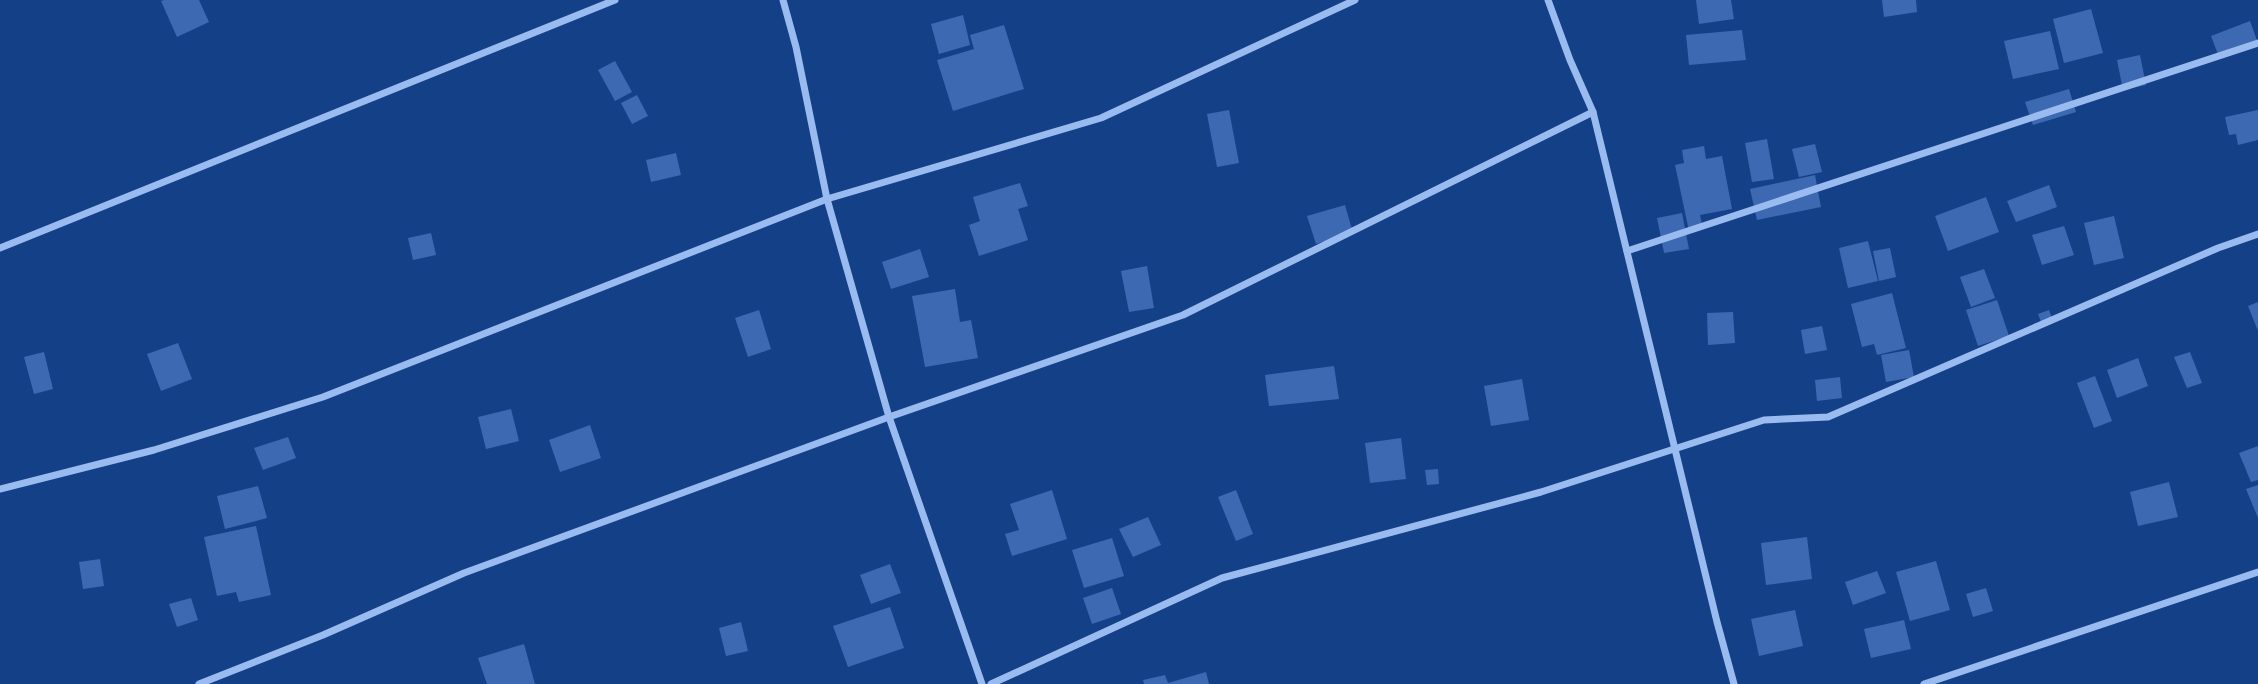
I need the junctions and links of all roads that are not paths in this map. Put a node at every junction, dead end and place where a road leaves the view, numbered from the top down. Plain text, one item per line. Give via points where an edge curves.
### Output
1 (615, 0) edge
2 (783, 0) edge
3 (1355, 0) edge
4 (1548, 0) edge
5 (2258, 43) edge
6 (1593, 112) junction
7 (827, 199) junction
8 (2258, 234) edge
9 (0, 248) edge
10 (1627, 251) junction
11 (889, 417) junction
12 (1675, 447) junction
13 (0, 489) edge
14 (2258, 572) edge
15 (199, 684) edge
16 (982, 684) edge
17 (991, 684) edge
18 (1734, 684) edge
19 (1924, 684) edge

1 - 9 street
2 - 7 street
3 - 7 street via 1101,118
4 - 6 street
5 - 10 street
6 - 10 street
6 - 11 street via 1183,315
7 - 11 street
7 - 13 street via 323,397 155,450
8 - 12 street via 1828,417 1764,420
10 - 12 street
11 - 15 street via 464,573
11 - 16 street
12 - 17 street via 1541,492 1222,578
12 - 18 street
14 - 19 street

